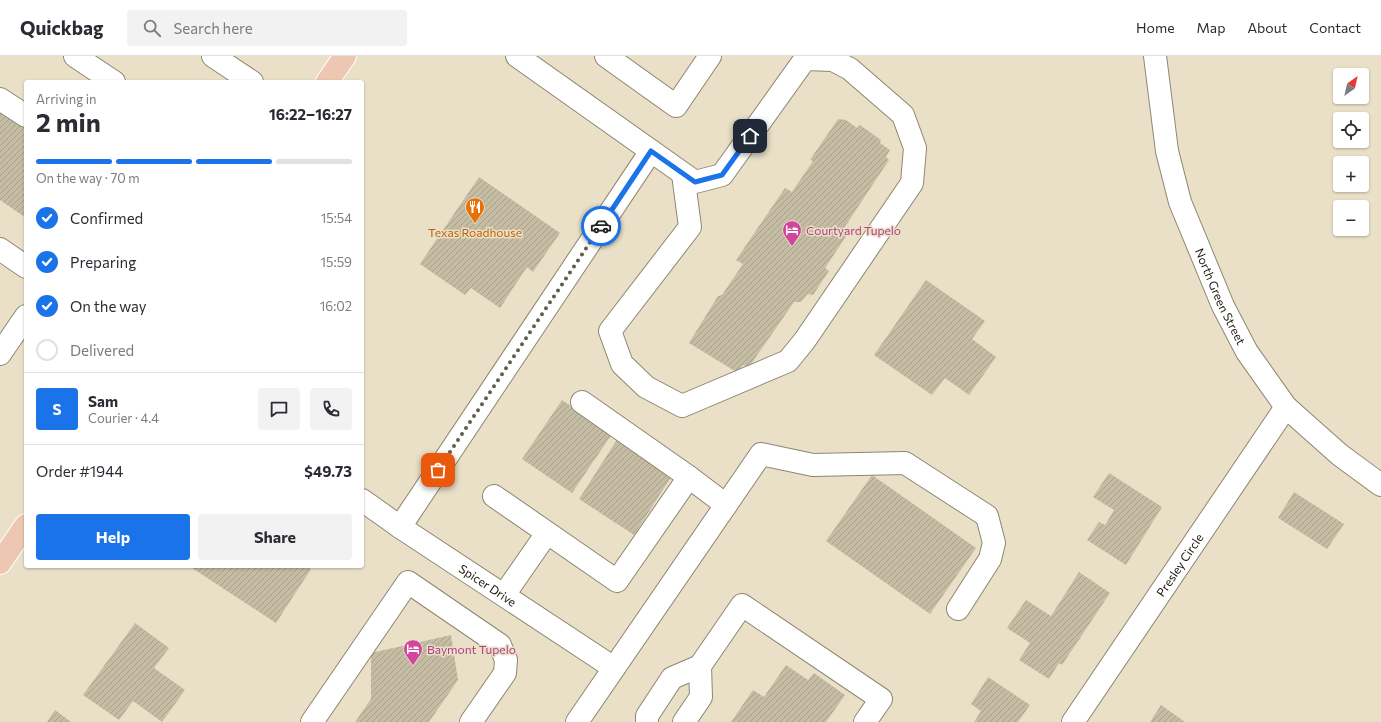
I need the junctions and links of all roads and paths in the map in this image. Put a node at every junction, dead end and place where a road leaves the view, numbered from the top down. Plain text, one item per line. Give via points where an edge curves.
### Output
1 (74, 56) edge
2 (213, 56) edge
3 (345, 56) edge
4 (517, 56) edge
5 (606, 56) edge
6 (710, 56) edge
7 (1155, 56) edge
8 (111, 80) edge
9 (249, 80) edge
10 (328, 80) edge
11 (0, 99) edge
12 (24, 115) edge
13 (651, 151) junction
14 (683, 174) junction
15 (0, 250) edge
16 (24, 266) edge
17 (24, 319) edge
18 (0, 354) edge
19 (582, 402) dead end
20 (1286, 407) junction
21 (689, 477) junction
22 (1381, 485) edge
23 (494, 496) dead end
24 (364, 501) edge
25 (726, 505) junction
26 (400, 527) junction
27 (24, 528) edge
28 (547, 532) junction
29 (0, 563) edge
30 (504, 595) junction
31 (958, 609) dead end
32 (700, 666) junction
33 (614, 668) junction
34 (312, 722) edge
35 (471, 722) edge
36 (577, 722) edge
37 (647, 722) edge
38 (684, 722) edge
39 (865, 722) edge
40 (1073, 722) edge

1 - 8 street
2 - 9 street
3 - 10 main road
4 - 13 street
5 - 6 street via 676,106
7 - 20 street, North Green Street via 1167,151 1180,202 1223,306 1247,352
11 - 12 street
13 - 14 street
13 - 26 street
14 - 14 street via 695,182 722,175 805,59 833,60 850,69 903,115 915,148 912,183 806,340 788,361 682,406 646,387 622,364 610,331 690,227
15 - 16 street
17 - 18 street
19 - 21 street
20 - 22 street, North Green Street via 1340,455
20 - 40 street, Presley Circle
21 - 25 street
21 - 28 street via 617,581
23 - 28 street
24 - 26 street, Spicer Drive
25 - 31 street via 761,454 813,465 905,463 987,516 994,543 990,559
25 - 33 street
26 - 30 street, Spicer Drive
27 - 29 main road
28 - 30 street
30 - 33 street, Spicer Drive
32 - 37 street via 672,678 646,716
32 - 38 street via 702,697
32 - 39 street via 742,605 881,699
33 - 36 street
34 - 35 street via 408,582 500,645 506,660 505,673

